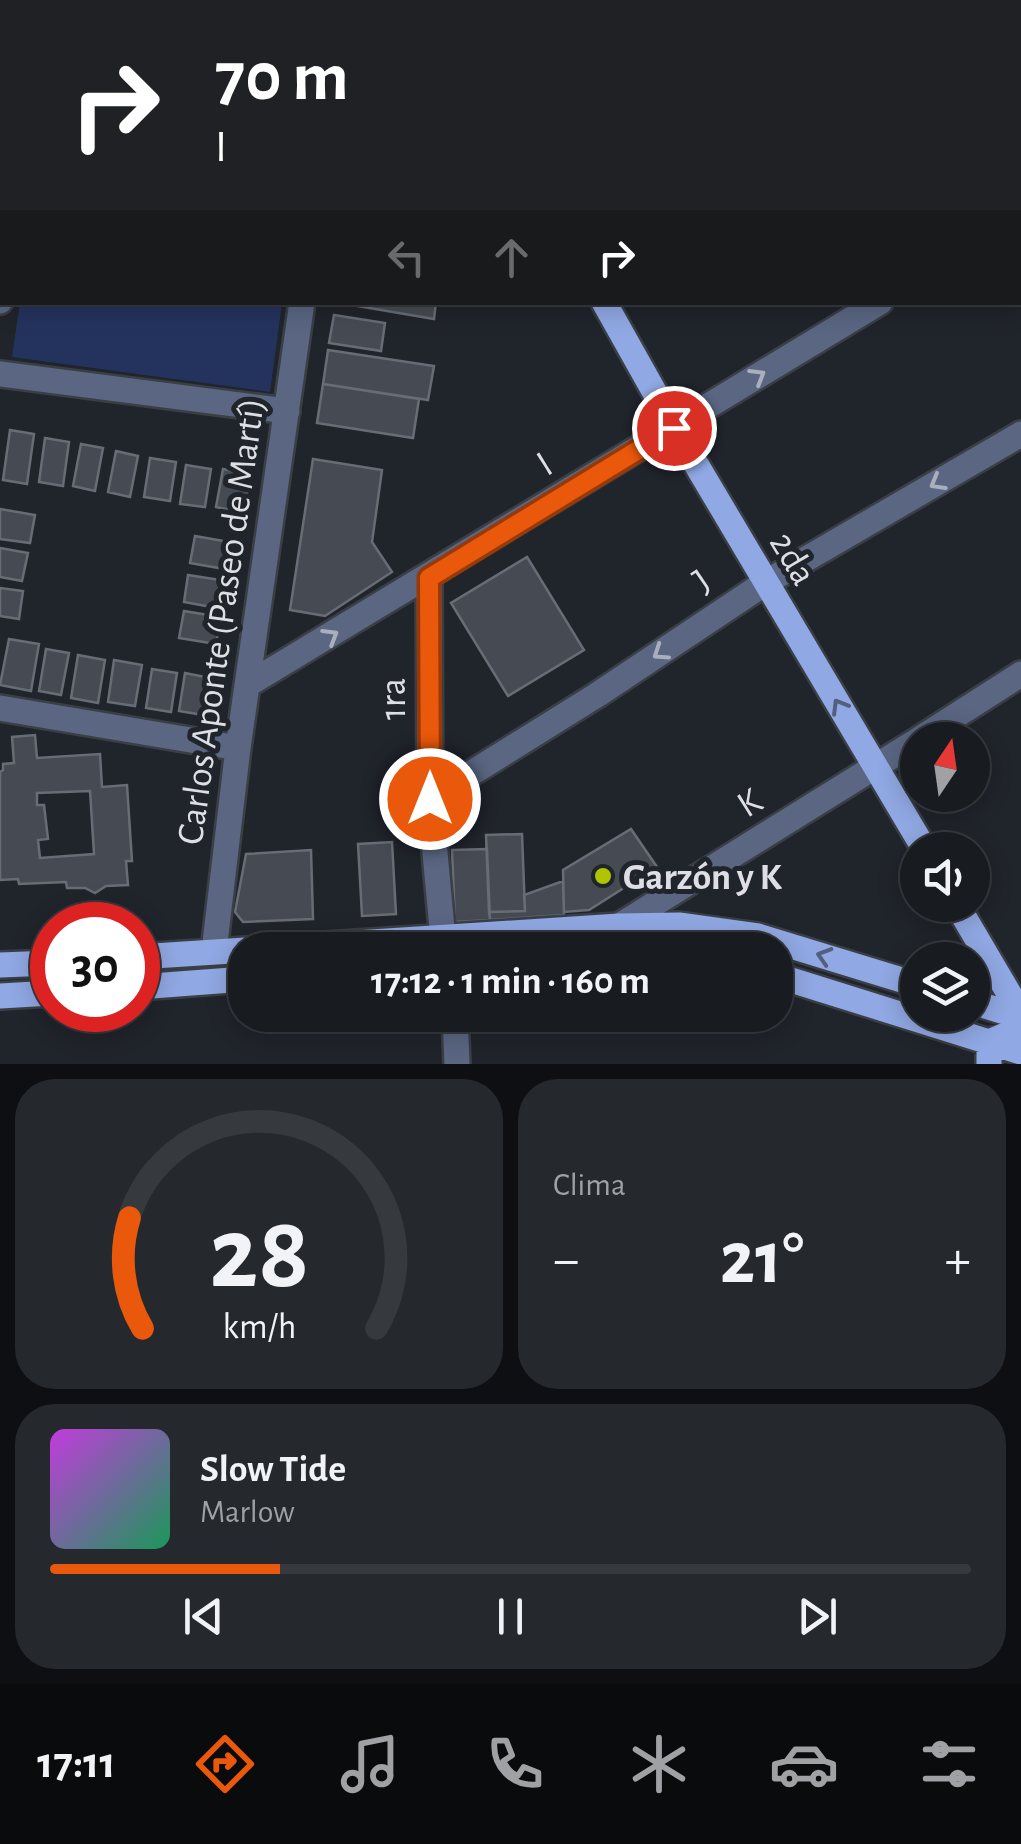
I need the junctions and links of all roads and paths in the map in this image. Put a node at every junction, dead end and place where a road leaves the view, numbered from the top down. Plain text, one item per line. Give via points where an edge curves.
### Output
1 (302, 305) edge
2 (606, 305) edge
3 (875, 305) edge
4 (0, 374) edge
5 (287, 411) junction
6 (674, 428) junction
7 (1021, 434) edge
8 (429, 578) junction
9 (765, 583) junction
10 (1021, 674) edge
11 (247, 685) junction
12 (0, 708) edge
13 (946, 722) edge
14 (238, 748) junction
15 (900, 752) edge
16 (876, 767) junction
17 (430, 799) junction
18 (914, 832) edge
19 (967, 922) edge
20 (619, 926) junction
21 (442, 932) edge
22 (538, 932) edge
23 (609, 932) edge
24 (228, 950) edge
25 (214, 951) junction
26 (160, 955) edge
27 (30, 964) edge
28 (0, 965) edge
29 (900, 979) edge
30 (228, 980) edge
31 (793, 982) edge
32 (160, 985) edge
33 (30, 994) edge
34 (0, 996) edge
35 (990, 1007) edge
36 (1021, 1016) edge
37 (456, 1032) edge
38 (1021, 1033) edge
39 (1021, 1052) edge
40 (989, 1053) edge
41 (457, 1064) edge

1 - 5 street, Carlos Aponte (Paseo de Martí)
2 - 6 main road, 2da
6 -> 3 street, I
4 - 5 street
5 - 11 street, Carlos Aponte (Paseo de Martí)
6 - 8 street, I
6 - 9 main road, 2da
7 -> 9 street, J
11 -> 8 street, I
8 - 17 street, 1ra
16 -> 9 main road, 2da
9 -> 17 street, J
10 - 13 street, K
11 - 14 street, Carlos Aponte (Paseo de Martí)
12 - 14 street
14 - 25 street, Carlos Aponte (Paseo de Martí)
15 - 16 street, K
16 - 18 main road, 2da
16 - 20 street, K
17 - 21 street, 1ra
19 - 36 main road
20 - 22 main road
20 - 23 main road
29 -> 20 main road via 758,936
24 - 25 main road
25 - 26 main road
27 - 28 main road
30 - 32 main road
31 - 40 main road
33 - 34 main road
35 - 36 main road
37 - 41 street
38 - 40 main road via 1010,1033
39 - 40 main road

